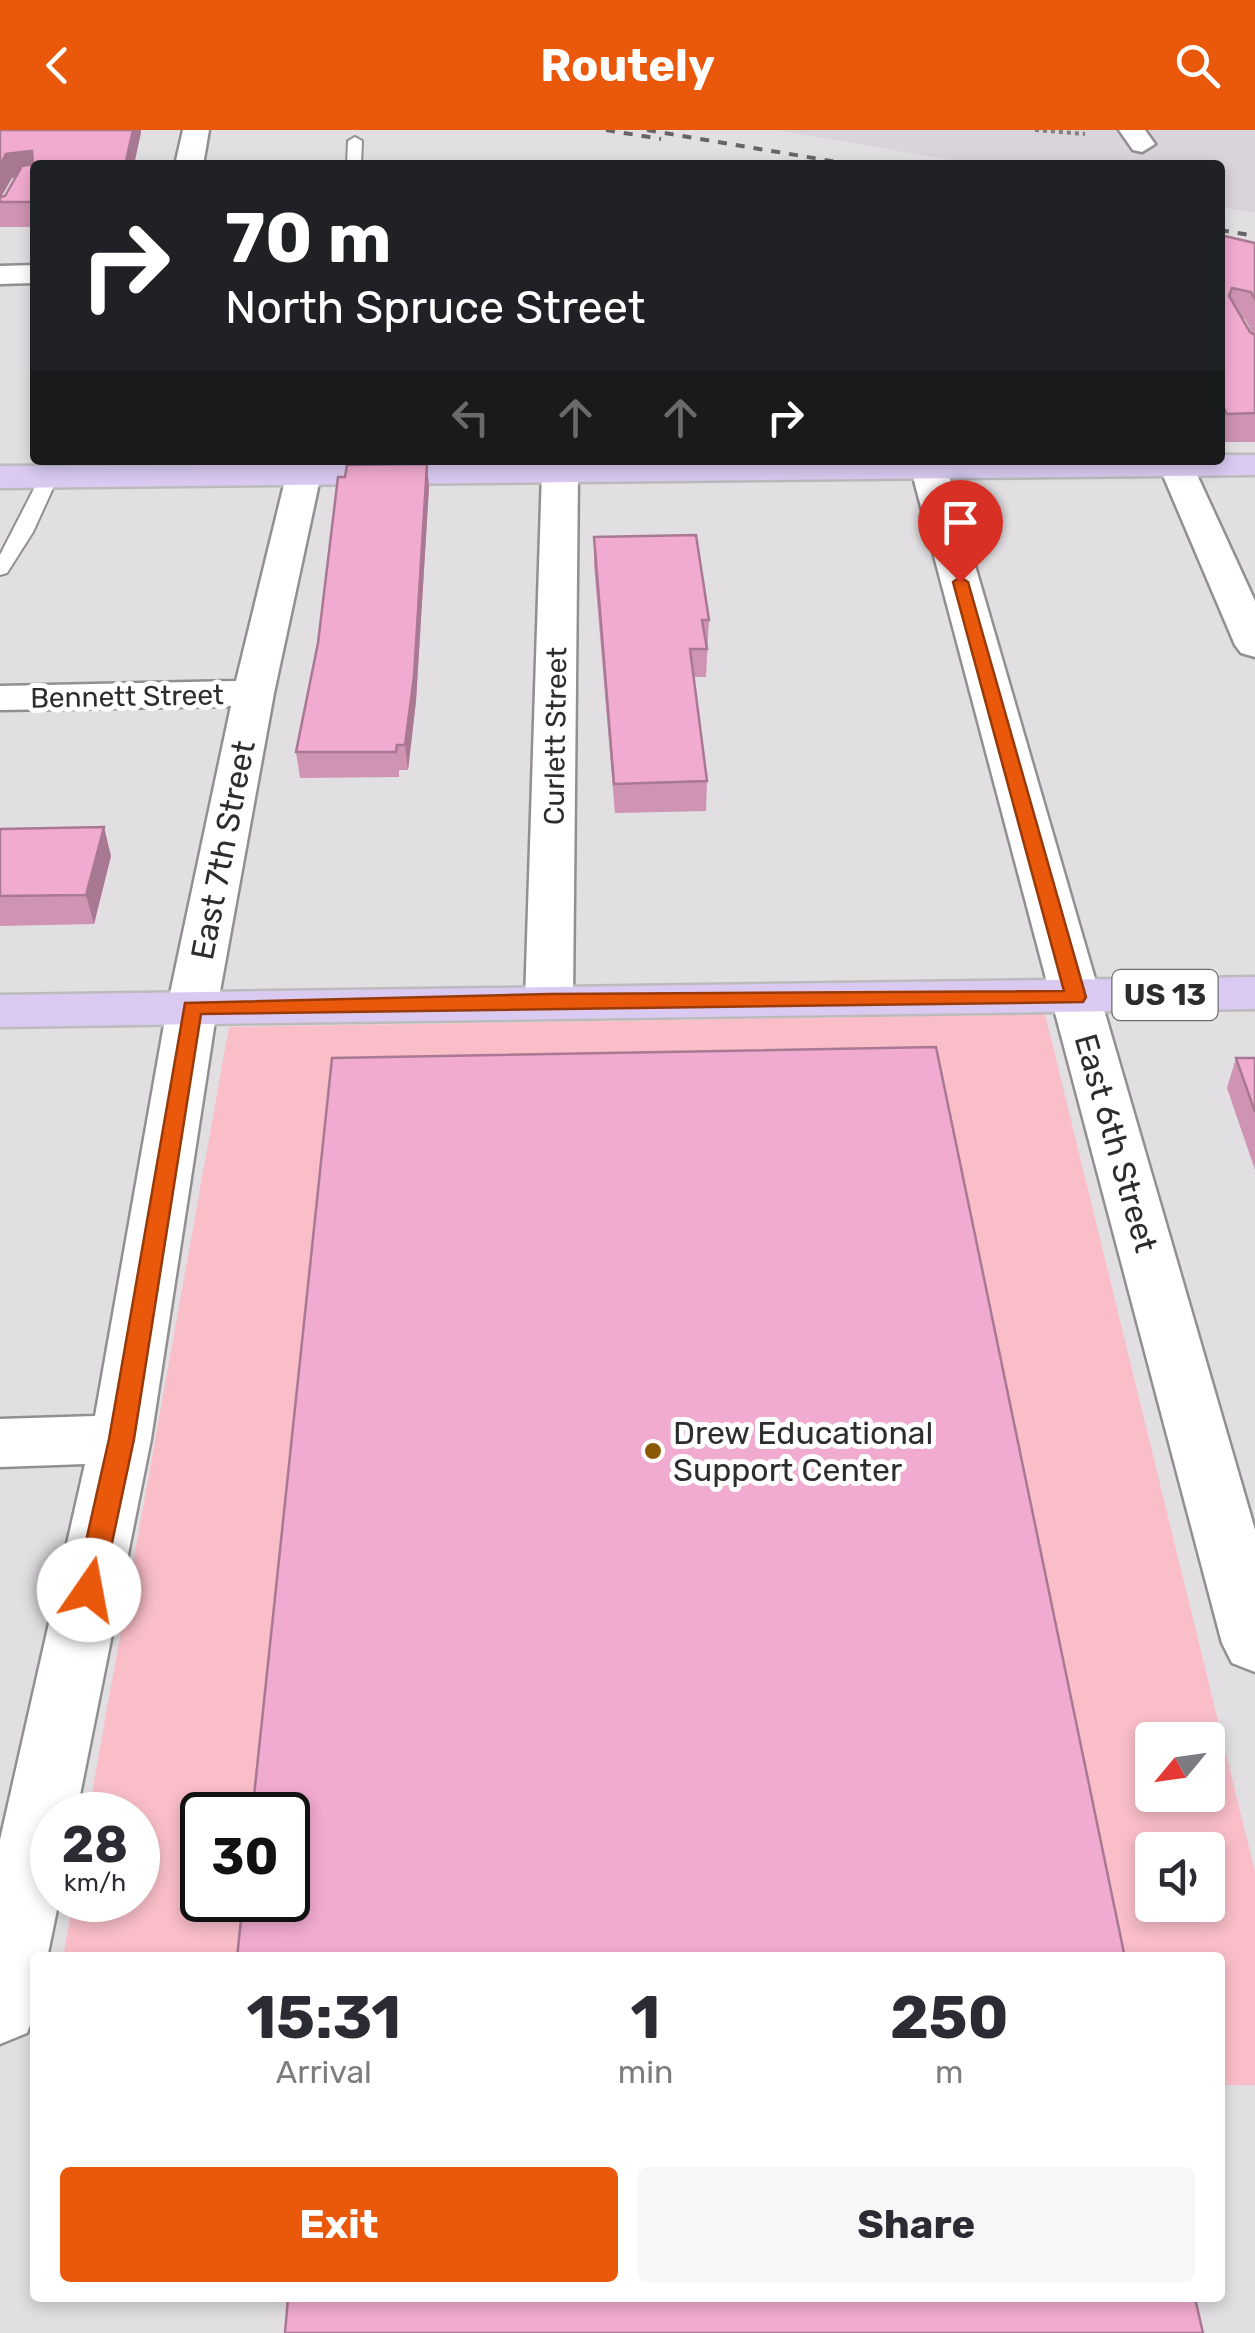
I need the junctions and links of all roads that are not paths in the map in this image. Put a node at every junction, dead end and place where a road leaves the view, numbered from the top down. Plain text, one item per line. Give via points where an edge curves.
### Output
1 (196, 130) edge
2 (355, 141) dead end
3 (190, 160) edge
4 (354, 160) edge
5 (30, 274) edge
6 (0, 275) edge
7 (1255, 465) edge
8 (1176, 466) junction
9 (306, 467) edge
10 (929, 468) junction
11 (560, 472) junction
12 (49, 476) junction
13 (0, 477) edge
14 (0, 569) edge
15 (1255, 644) edge
16 (254, 693) junction
17 (0, 698) edge
18 (1255, 993) edge
19 (1076, 997) junction
20 (549, 1000) junction
21 (192, 1008) junction
22 (0, 1011) edge
23 (121, 1439) junction
24 (0, 1442) edge
25 (1255, 1643) edge
26 (0, 2006) edge

1 - 3 street
2 - 4 lane
5 - 6 street
7 - 8 main road
8 - 10 main road
8 - 15 street
9 - 11 main road
9 - 12 main road
9 - 16 street, East 7th Street
10 - 11 main road
10 - 19 street, East 6th Street
11 - 20 street, Curlett Street
12 - 13 main road
12 - 14 lane
16 - 17 street, Bennett Street
16 - 21 street, East 7th Street
18 - 19 main road, US 13
19 - 20 main road, US 13
19 - 25 street, East 6th Street
20 - 21 main road, US 13
21 - 22 main road, US 13
21 - 23 street, East 7th Street
23 - 24 street
23 - 26 street, East 7th Street

